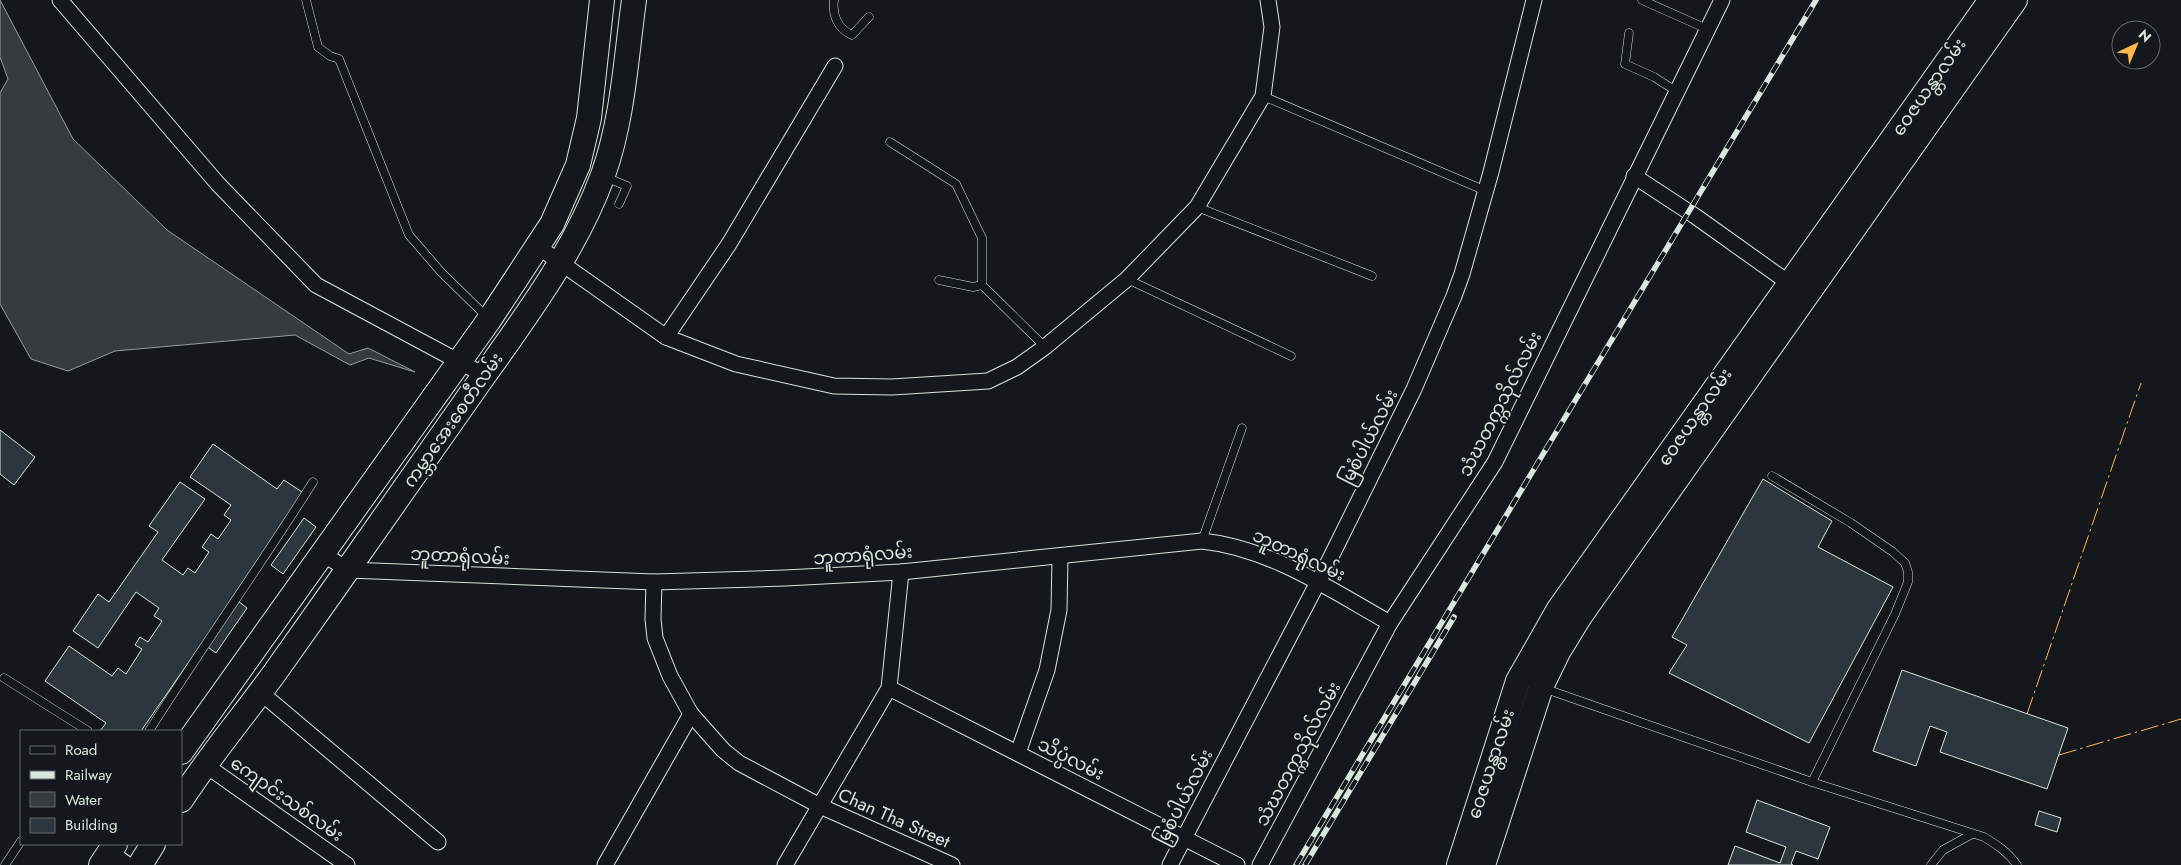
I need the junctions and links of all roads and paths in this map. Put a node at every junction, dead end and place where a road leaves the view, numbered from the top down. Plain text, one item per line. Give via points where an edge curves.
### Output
1 (61, 0) edge
2 (306, 0) edge
3 (602, 0) edge
4 (634, 0) edge
5 (834, 0) edge
6 (1268, 0) edge
7 (1534, 0) edge
8 (1642, 0) edge
9 (1722, 0) edge
10 (1991, 0) edge
11 (2015, 0) edge
12 (869, 17) dead end
13 (1707, 29) junction
14 (1630, 33) dead end
15 (835, 66) dead end
16 (1676, 91) junction
17 (1263, 96) junction
18 (890, 142) dead end
19 (603, 176) junction
20 (1634, 176) junction
21 (1486, 191) junction
22 (619, 204) dead end
23 (1197, 207) junction
24 (537, 246) junction
25 (560, 263) junction
26 (1372, 276) dead end
27 (1127, 279) junction
28 (939, 280) dead end
29 (982, 285) junction
30 (1798, 290) junction
31 (489, 320) junction
32 (666, 337) junction
33 (1045, 347) junction
34 (1291, 356) dead end
35 (460, 361) junction
36 (484, 375) junction
37 (1242, 428) dead end
38 (1772, 476) dead end
39 (313, 482) dead end
40 (1202, 541) junction
41 (323, 554) junction
42 (1060, 557) junction
43 (348, 570) junction
44 (901, 572) junction
45 (654, 582) junction
46 (1317, 582) junction
47 (1390, 623) junction
48 (4, 678) dead end
49 (1541, 687) junction
50 (889, 688) junction
51 (260, 692) junction
52 (691, 714) junction
53 (86, 730) edge
54 (150, 730) edge
55 (182, 751) edge
56 (1018, 753) junction
57 (204, 764) junction
58 (1812, 782) junction
59 (183, 795) edge
60 (820, 806) junction
61 (1972, 834) junction
62 (1184, 838) junction
63 (20, 842) edge
64 (438, 842) dead end
65 (152, 845) edge
66 (6, 865) edge
67 (140, 865) edge
68 (347, 865) edge
69 (605, 865) edge
70 (785, 865) edge
71 (952, 865) edge
72 (1170, 865) edge
73 (1236, 865) edge
74 (1260, 865) edge
75 (1459, 865) edge
76 (1483, 865) edge
77 (1932, 865) edge
78 (2017, 865) edge

1 - 35 street via 218,184 316,285
2 - 31 lane via 318,47 339,59 409,235
3 - 24 main road, ကမ္ဘာအေးစေတီလမ်း via 589,118 578,165 552,224
4 - 19 main road, ကမ္ဘာအေးစေတီလမ်း via 618,122
5 - 12 lane via 833,11 843,31 852,35
6 - 17 street via 1272,27
7 - 21 street, မြစံပါယ်လမ်း
8 - 13 lane
9 - 13 street, သံဃတက္ကသိုလ်လမ်း
10 - 30 main road, ဝေဇယန္တာလမ်း
11 - 30 main road, ဝေဇယန္တာလမ်း
13 - 16 street, သံဃတက္ကသိုလ်လမ်း
14 - 16 lane via 1625,64
15 - 32 street via 729,244
16 - 20 street, သံဃတက္ကသိုလ်လမ်း
17 - 21 lane
17 - 23 street
18 - 29 lane via 956,184 982,238
19 - 22 lane via 627,186
19 - 25 main road, ကမ္ဘာအေးစေတီလမ်း
20 - 30 street
20 - 47 street, သံဃတက္ကသိုလ်လမ်း via 1495,462
21 - 46 street, မြစံပါယ်လမ်း via 1462,274 1418,381
23 - 26 lane
23 - 27 street
24 - 25 street
24 - 31 main road, ကမ္ဘာအေးစေတီလမ်း
25 - 32 street
25 - 36 main road, ကမ္ဘာအေးစေတီလမ်း
27 - 33 street
27 - 34 lane
28 - 29 lane via 973,287
29 - 33 lane
30 - 49 main road, ဝေဇယန္တာလမ်း via 1580,616
30 - 75 main road, ဝေဇယန္တာလမ်း via 1559,609 1518,681
31 - 35 main road, ကမ္ဘာအေးစေတီလမ်း
32 - 33 street via 736,364 834,386 892,387 988,380 1017,368
35 - 36 street
35 - 41 main road, ကမ္ဘာအေးစေတီလမ်း
36 - 43 main road, ကမ္ဘာအေးစေတီလမ်း
37 - 40 lane
38 - 58 lane via 1894,552 1905,563 1908,572 1908,582 1894,614
39 - 54 lane
40 - 42 street, ဘူတာရုံလမ်း
40 - 46 street, ဘူတာရုံလမ်း via 1225,543 1259,553
41 - 43 street
41 - 55 main road, ကမ္ဘာအေးစေတီလမ်း
42 - 44 street, ဘူတာရုံလမ်း
42 - 56 street via 1059,610 1047,670
43 - 45 street, ဘူတာရုံလမ်း
43 - 51 main road, ကမ္ဘာအေးစေတီလမ်း
44 - 45 street, ဘူတာရုံလမ်း
44 - 50 street
45 - 52 street, Chan Tha Street via 655,638 670,676
46 - 47 street, ဘူတာရုံလမ်း
46 - 62 street, မြစံပါယ်လမ်း
47 - 74 street, သံဃတက္ကသိုလ်လမ်း
48 - 53 lane
49 - 58 lane
49 - 76 main road, ဝေဇယန္တာလမ်း
50 - 56 street, သိပ္ပံလမ်း
50 - 60 street
51 - 57 main road, ကမ္ဘာအေးစေတီလမ်း
51 - 64 street
52 - 60 street, Chan Tha Street via 739,763
52 - 69 street
56 - 62 street, သိပ္ပံလမ်း
57 - 59 main road, ကမ္ဘာအေးစေတီလမ်း
57 - 68 street, ကျောင်းသစ်လမ်း
58 - 61 lane
60 - 70 street
60 - 71 street, Chan Tha Street
61 - 77 lane via 1943,850
61 - 78 lane via 2000,847
62 - 72 street, မြစံပါယ်လမ်း
62 - 73 street, သိပ္ပံလမ်း
63 - 66 lane
65 - 67 main road

